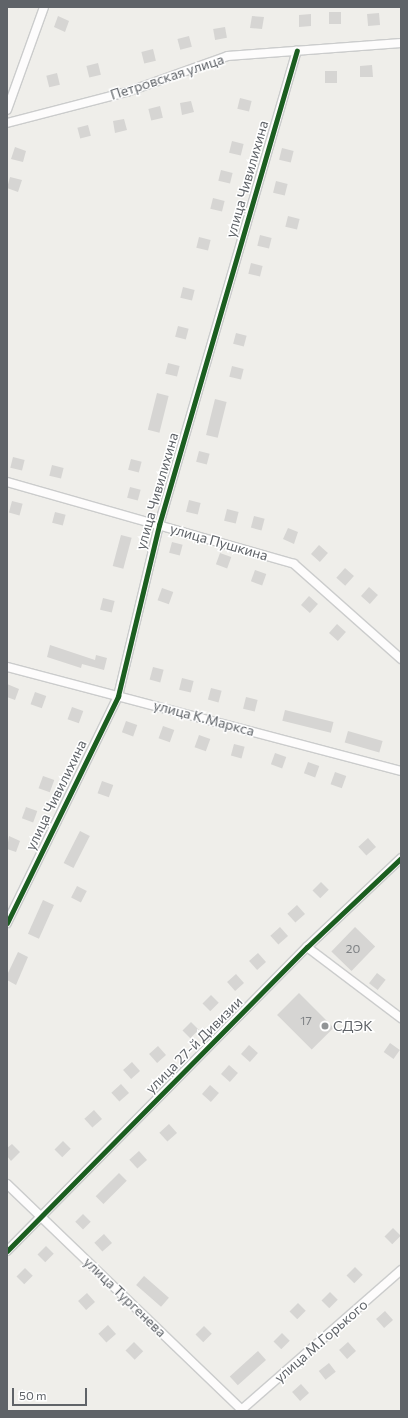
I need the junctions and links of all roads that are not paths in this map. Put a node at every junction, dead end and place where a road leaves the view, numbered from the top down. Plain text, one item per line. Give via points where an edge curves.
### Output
1 (44, 7) edge
2 (401, 43) edge
3 (297, 51) junction
4 (7, 110) edge
5 (7, 123) edge
6 (7, 482) edge
7 (159, 525) junction
8 (401, 659) edge
9 (7, 667) edge
10 (118, 696) junction
11 (401, 772) edge
12 (401, 858) edge
13 (7, 923) edge
14 (307, 947) junction
15 (401, 1018) edge
16 (7, 1184) edge
17 (42, 1216) junction
18 (7, 1251) edge
19 (401, 1270) edge
20 (241, 1411) edge

1 - 4 street
2 - 3 street, Петровская улица
3 - 5 street, Петровская улица via 228,56 127,92
3 - 7 street, улица Чивилихина
6 - 7 street, улица Пушкина
7 - 8 street, улица Пушкина via 294,564
7 - 10 street, улица Чивилихина
9 - 10 street, улица К.Маркса
10 - 11 street, улица К.Маркса
10 - 13 street, улица Чивилихина
12 - 14 street, улица 27-й Дивизии
14 - 15 street
14 - 17 street, улица 27-й Дивизии
16 - 17 street, улица Тургенева
17 - 18 street, улица 27-й Дивизии
17 - 20 street, улица Тургенева
19 - 20 street, улица М.Горького

